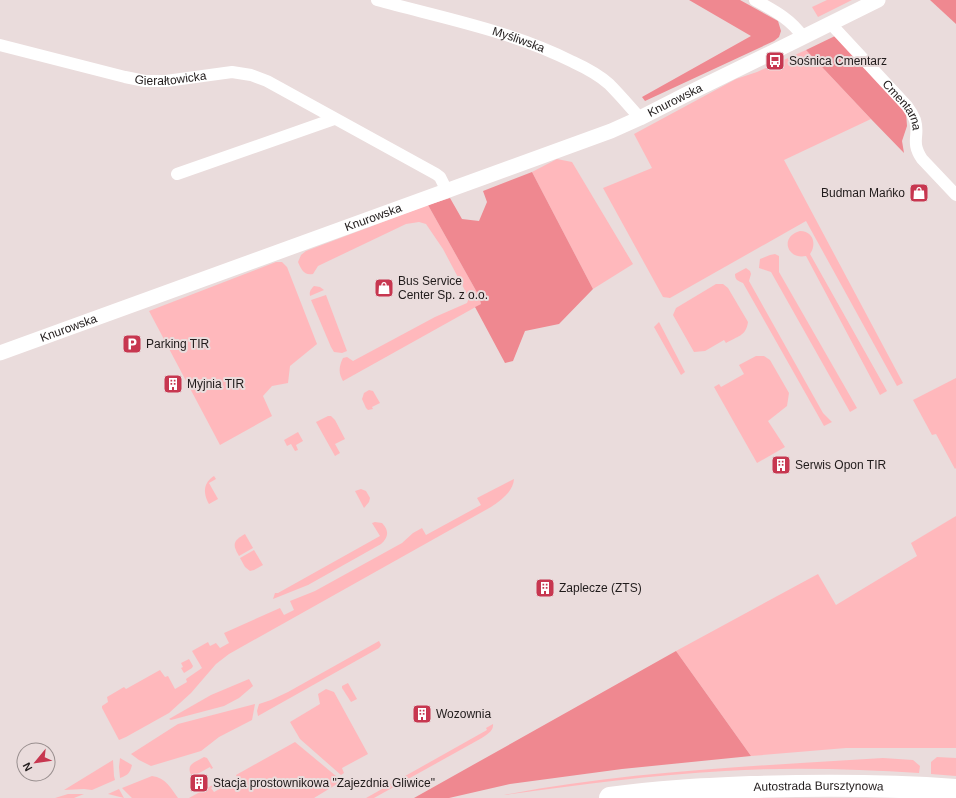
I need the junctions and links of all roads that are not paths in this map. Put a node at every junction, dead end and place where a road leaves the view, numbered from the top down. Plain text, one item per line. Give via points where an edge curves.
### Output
1 (377, 0) edge
2 (754, 0) edge
3 (878, 0) edge
4 (830, 23) junction
5 (803, 37) junction
6 (0, 45) edge
7 (640, 118) junction
8 (334, 119) junction
9 (177, 174) dead end
10 (447, 191) junction
11 (956, 195) edge
12 (0, 353) edge
13 (956, 790) edge
14 (610, 798) edge

1 - 7 street, Myśliwska via 532,43 564,57 609,84
2 - 5 street via 787,19
3 - 4 street, Knurowska
4 - 5 street, Knurowska
4 - 11 street, Cmentarna via 907,106 915,119 917,153
5 - 7 street, Knurowska
6 - 8 street, Gierałtowicka via 145,81 166,81 232,72 251,75 267,81
7 - 10 street, Knurowska
8 - 9 street
8 - 10 street, Gierałtowicka via 438,176
10 - 12 street, Knurowska
13 - 14 highway, Autostrada Bursztynowa via 884,785 790,786

